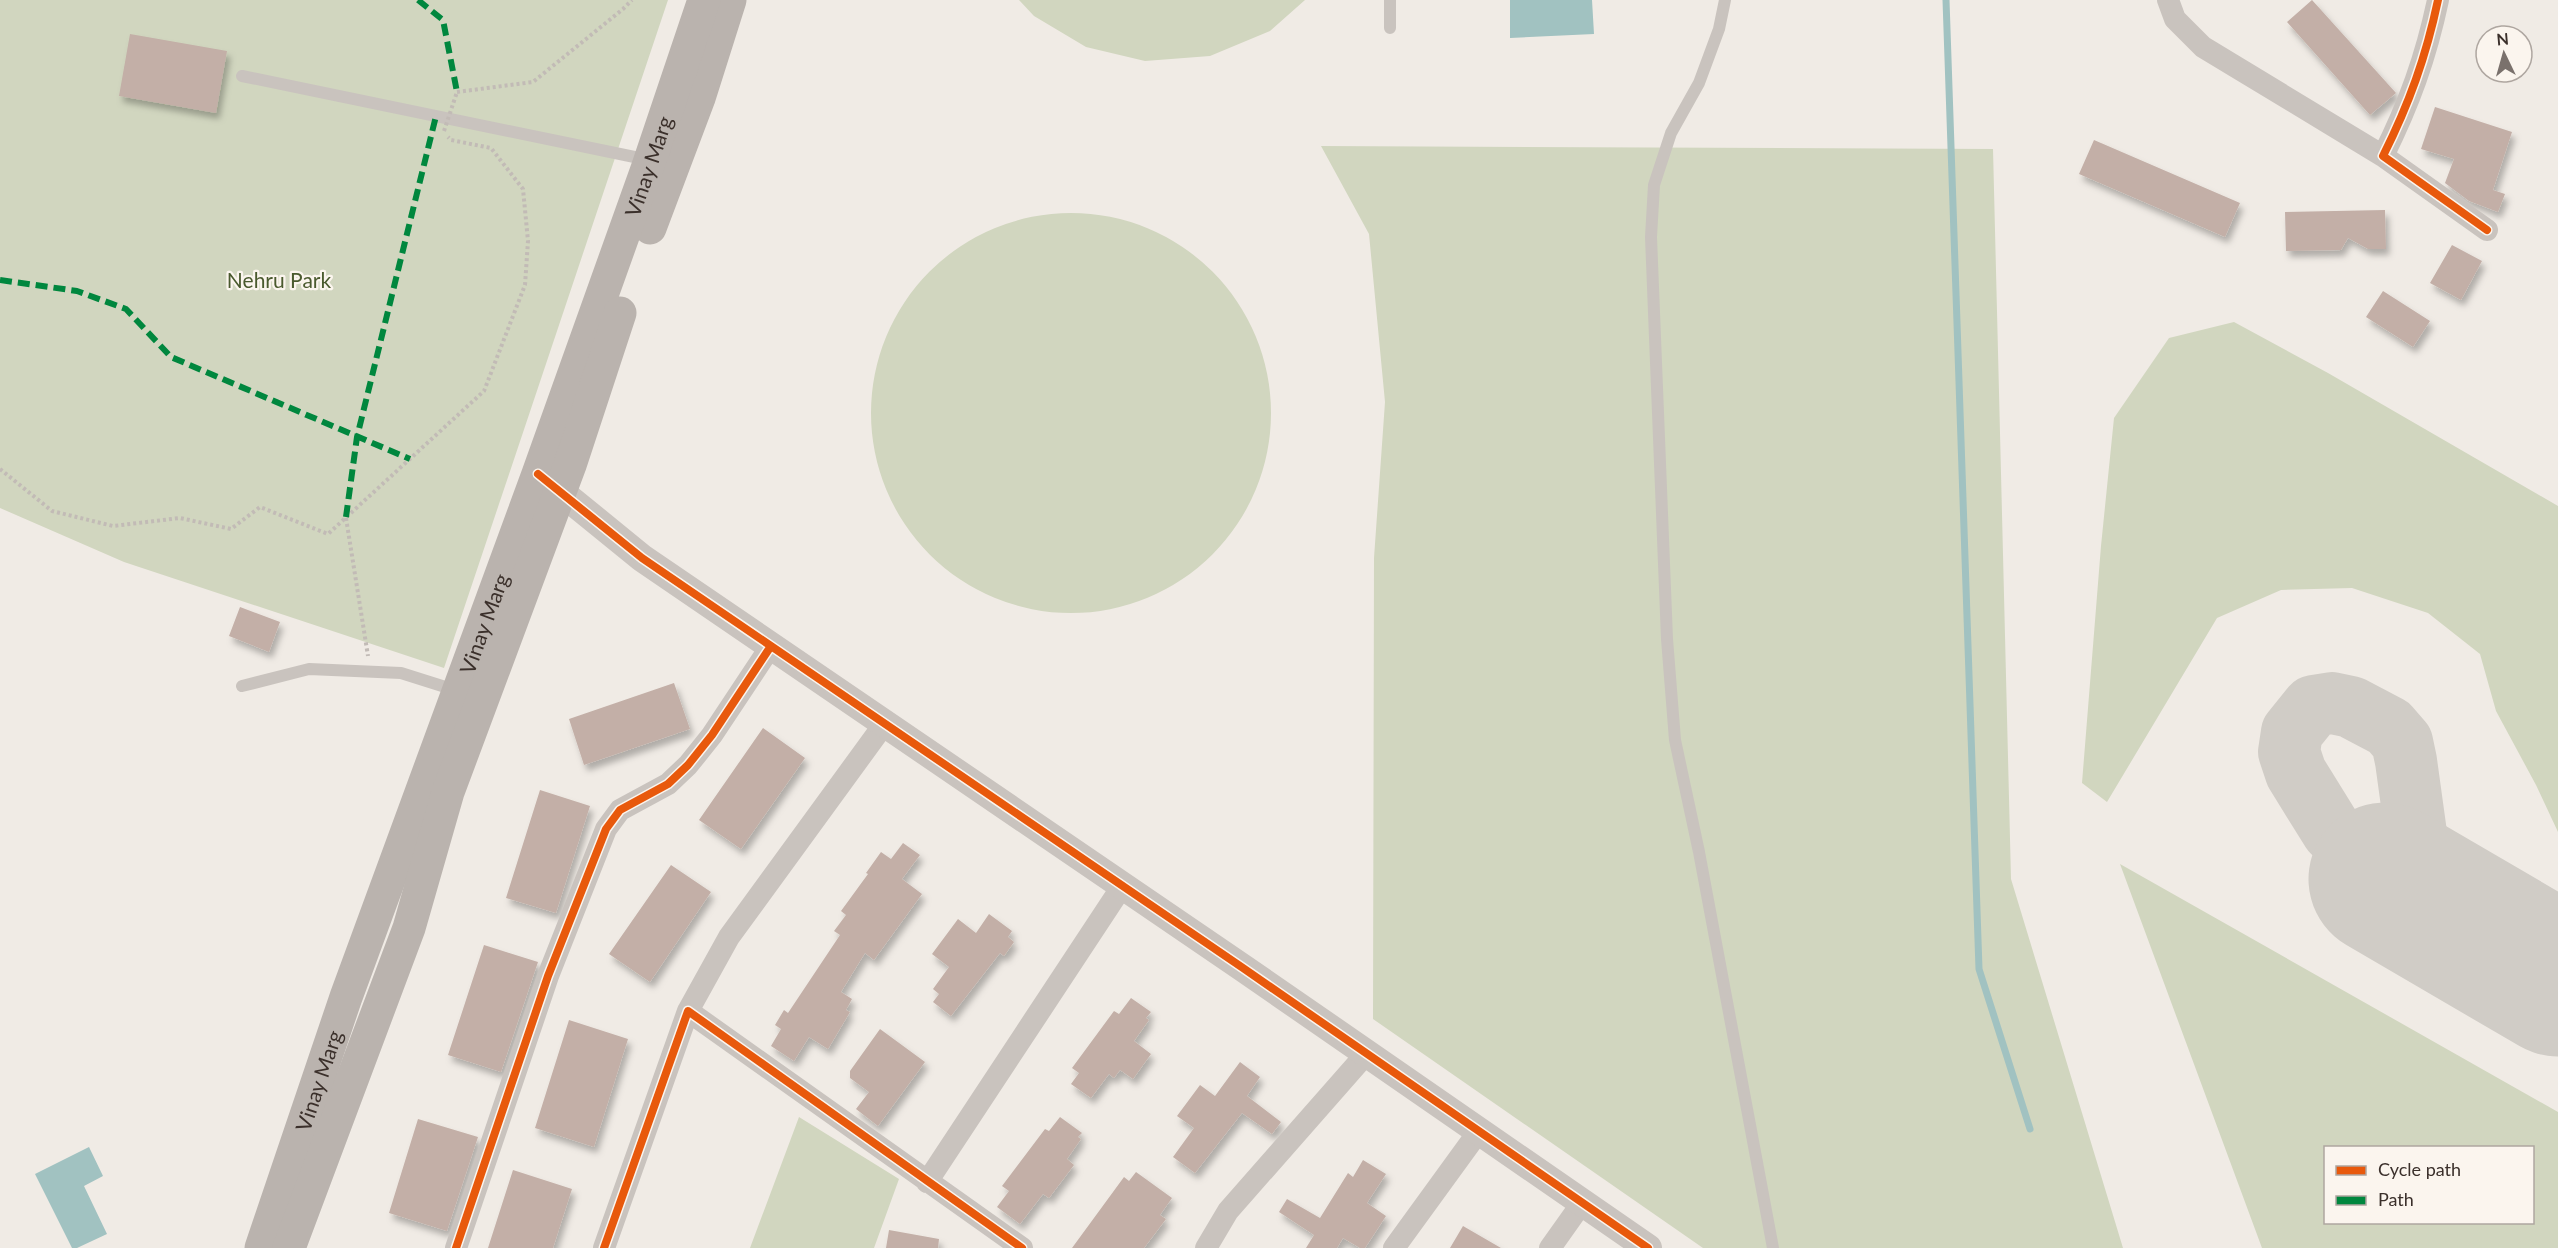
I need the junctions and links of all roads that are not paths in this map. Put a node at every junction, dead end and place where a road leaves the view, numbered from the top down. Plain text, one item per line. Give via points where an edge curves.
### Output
1 (704, 0) edge
2 (730, 0) edge
3 (1390, 0) edge
4 (1725, 0) edge
5 (2168, 0) edge
6 (2438, 0) edge
7 (1390, 28) dead end
8 (242, 76) dead end
9 (2383, 156) junction
10 (650, 161) junction
11 (2487, 230) dead end
12 (549, 482) junction
13 (771, 646) junction
14 (242, 687) dead end
15 (459, 692) junction
16 (885, 723) junction
17 (1123, 885) junction
18 (688, 1011) junction
19 (1366, 1054) junction
20 (1479, 1131) junction
21 (927, 1182) junction
22 (1582, 1203) junction
23 (261, 1248) edge
24 (289, 1248) edge
25 (456, 1248) edge
26 (604, 1248) edge
27 (1022, 1248) edge
28 (1206, 1248) edge
29 (1394, 1248) edge
30 (1550, 1248) edge
31 (1648, 1248) edge
32 (1773, 1248) edge

1 - 10 main road, Vinay Marg
2 - 12 main road, Vinay Marg via 699,98
3 - 7 lane
4 - 32 lane via 1699,83 1671,133 1654,185 1652,273 1667,639 1675,740
5 - 9 street via 2175,19 2203,47
6 - 9 street via 2431,36 2409,103
8 - 10 lane
9 - 11 street
10 - 12 main road, Vinay Marg
12 - 13 street via 642,558
12 - 15 main road, Vinay Marg
12 - 24 main road, Vinay Marg via 448,792 409,928
13 - 16 street
13 - 25 street via 712,735 687,765 668,784 620,810 606,829 548,976
14 - 15 lane via 309,669 401,673
15 - 23 main road, Vinay Marg via 346,997
16 - 17 street
16 - 18 street via 729,937
17 - 19 street
17 - 21 street
18 - 21 street
18 - 26 street
19 - 20 street
19 - 28 street via 1228,1211
20 - 22 street
20 - 29 street
21 - 27 street
22 - 30 street
22 - 31 street

